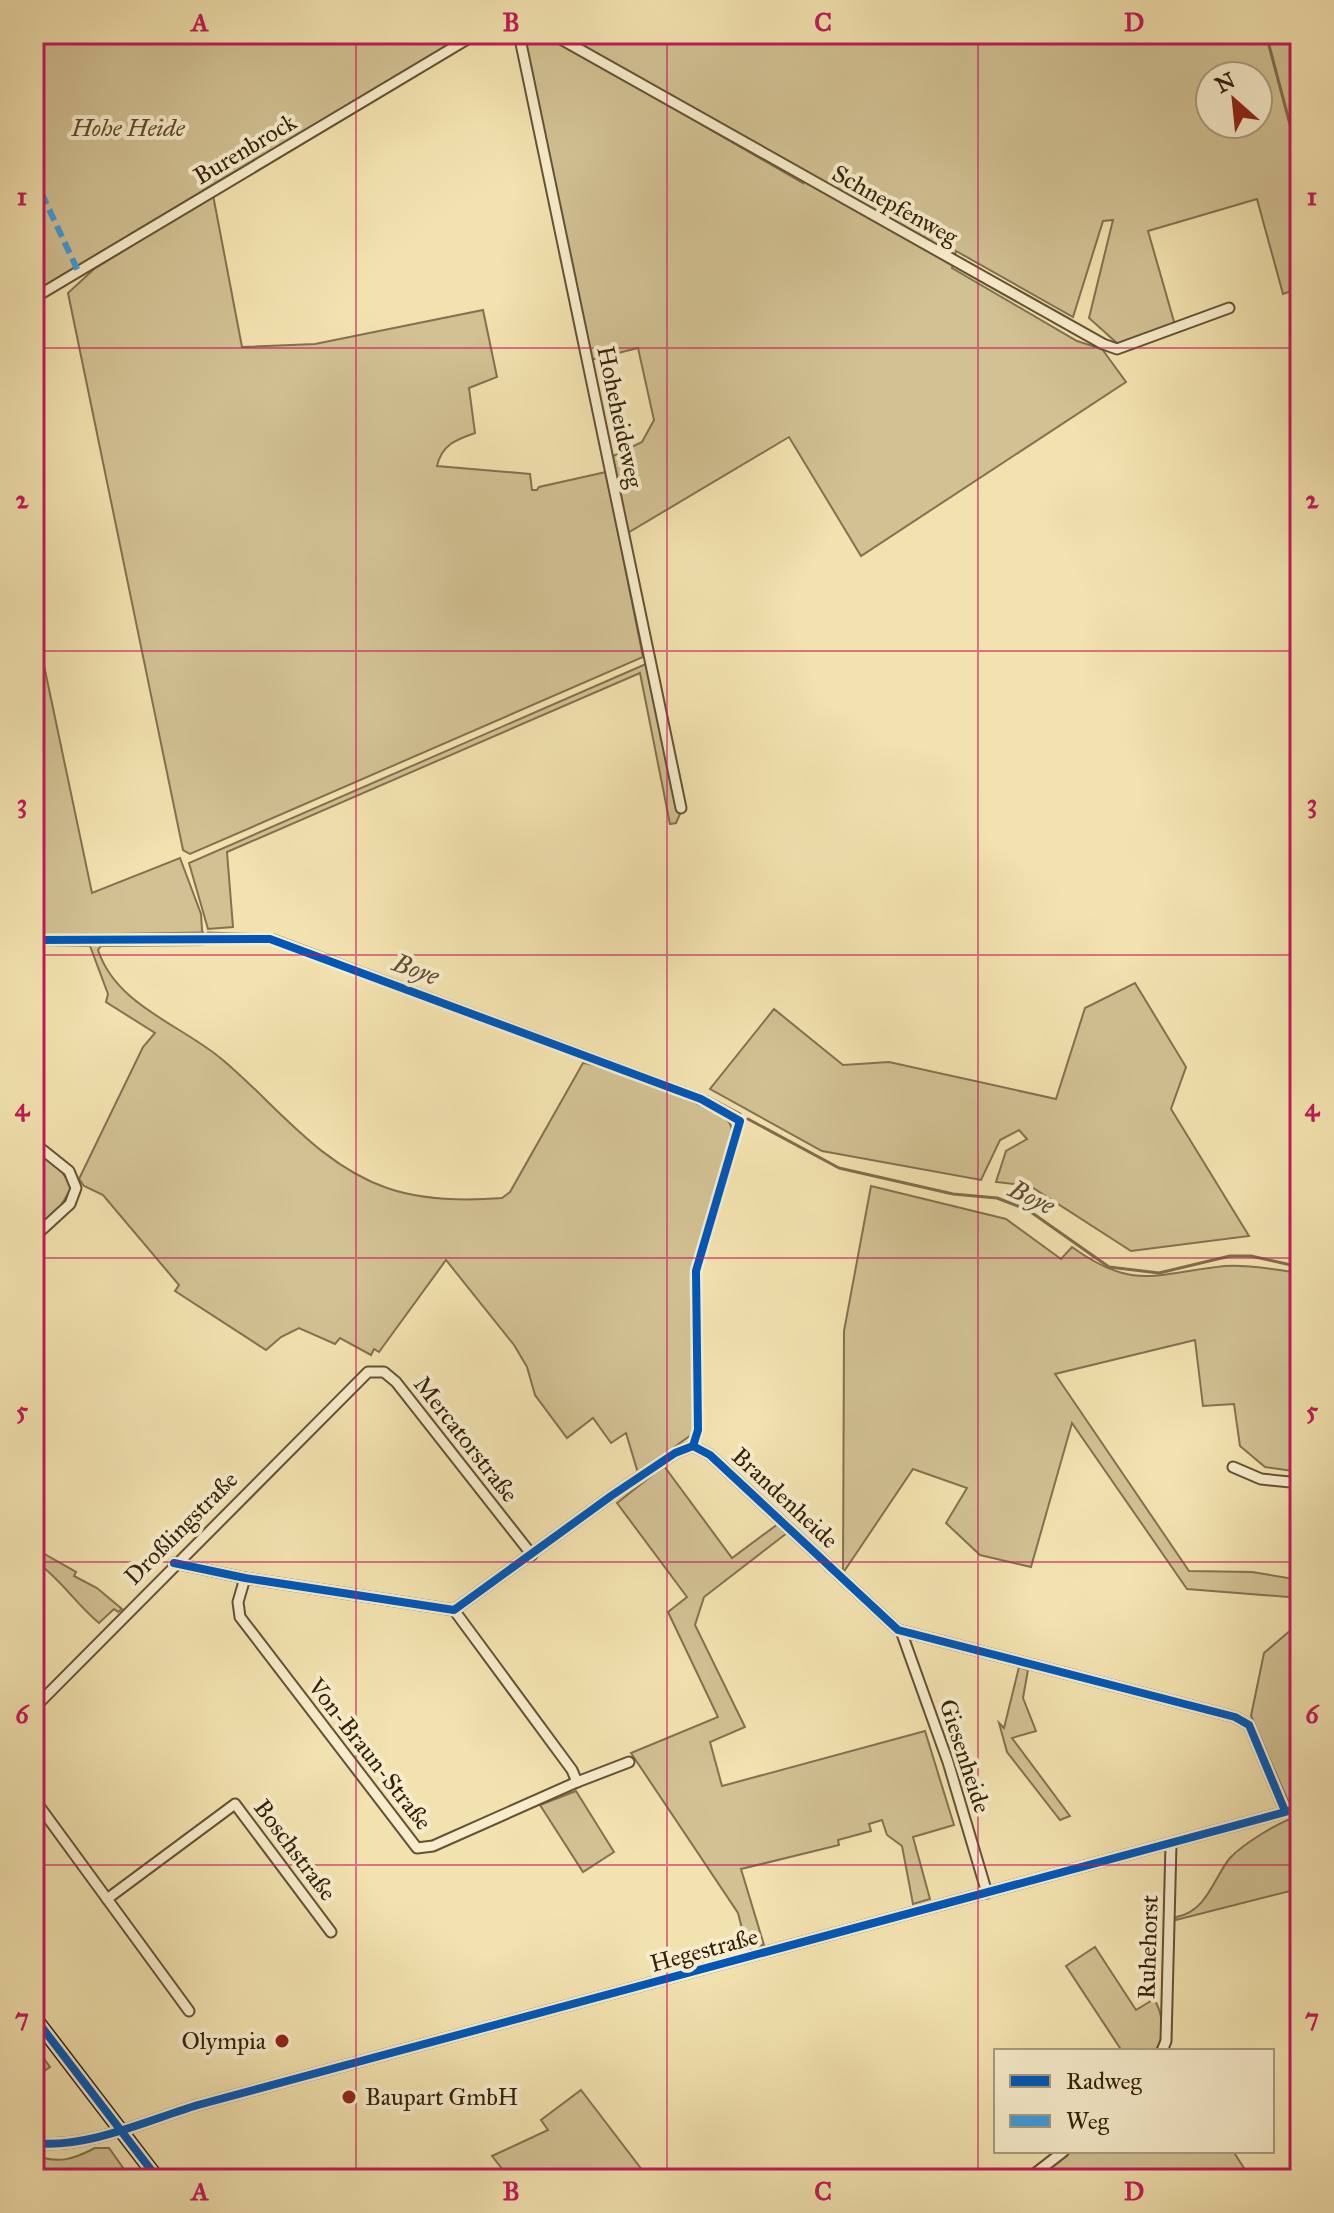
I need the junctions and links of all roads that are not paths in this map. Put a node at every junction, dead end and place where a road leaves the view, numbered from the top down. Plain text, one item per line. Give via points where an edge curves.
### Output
1 (476, 34) edge
2 (519, 34) edge
3 (552, 34) edge
4 (34, 298) edge
5 (1229, 308) dead end
6 (681, 808) dead end
7 (34, 1143) edge
8 (34, 1237) edge
9 (358, 1378) joint
10 (1233, 1467) dead end
11 (1300, 1483) edge
12 (532, 1555) junction
13 (174, 1563) junction
14 (245, 1578) junction
15 (454, 1610) junction
16 (901, 1631) junction
17 (34, 1708) edge
18 (629, 1762) dead end
19 (577, 1782) junction
20 (34, 1799) edge
21 (1300, 1808) edge
22 (1285, 1811) junction
23 (1171, 1844) junction
24 (987, 1893) junction
25 (107, 1899) junction
26 (331, 1932) dead end
27 (189, 2011) dead end
28 (34, 2017) edge
29 (1163, 2049) edge
30 (118, 2130) junction
31 (34, 2143) edge
32 (1061, 2153) edge
33 (158, 2179) edge
34 (1028, 2179) edge

1 - 4 street, Burenbrock
2 - 6 street, Hoheheideweg
3 - 5 street, Schnepfenweg via 1103,344 1117,349
7 - 8 street via 69,1171 76,1188 70,1204
9 - 12 street, Mercatorstraße via 380,1371 396,1382
9 - 13 street, Droßlingstraße
10 - 11 street via 1261,1479
12 - 15 street, Brandenheide
12 - 16 street, Brandenheide via 611,1496 693,1446 710,1455
13 - 14 street
13 - 17 street, Droßlingstraße
14 - 15 street
14 - 19 street, Von-Braun-Straße via 240,1617 417,1848 433,1846
15 - 19 street
16 - 22 street, Brandenheide via 1235,1717 1249,1725
16 - 24 street, Giesenheide
18 - 19 street, Von-Braun-Straße
20 - 25 street
21 - 22 street, Hegestraße
22 - 23 street, Hegestraße
23 - 24 street, Hegestraße
23 - 29 street, Ruhehorst
24 - 30 street, Hegestraße
25 - 26 street, Boschstraße via 235,1804
25 - 27 street
28 - 30 main road
30 - 31 street, Hegestraße via 69,2142
30 - 33 main road
32 - 34 street

